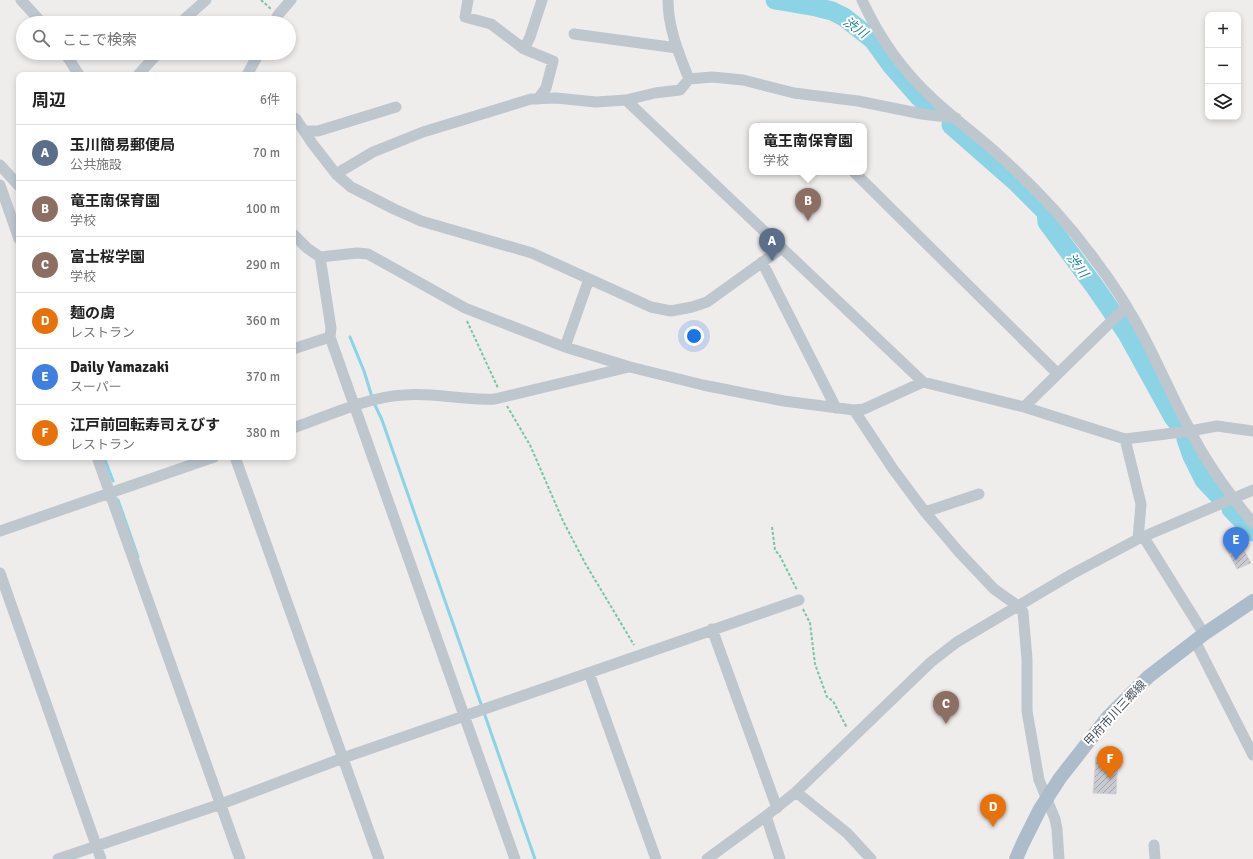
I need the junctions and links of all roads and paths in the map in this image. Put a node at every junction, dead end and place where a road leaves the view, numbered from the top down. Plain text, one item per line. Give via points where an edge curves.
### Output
1 (21, 0) edge
2 (206, 0) edge
3 (291, 0) edge
4 (468, 0) edge
5 (542, 0) edge
6 (668, 0) edge
7 (862, 0) edge
8 (36, 16) edge
9 (188, 16) edge
10 (278, 16) edge
11 (574, 34) dead end
12 (677, 48) junction
13 (524, 49) junction
14 (70, 60) edge
15 (152, 60) edge
16 (255, 60) edge
17 (78, 72) edge
18 (141, 72) edge
19 (249, 72) edge
20 (689, 79) junction
21 (538, 99) junction
22 (626, 100) junction
23 (396, 107) dead end
24 (296, 119) edge
25 (957, 119) junction
26 (304, 131) junction
27 (0, 165) edge
28 (336, 174) junction
29 (857, 175) edge
30 (0, 182) edge
31 (15, 183) edge
32 (0, 185) edge
33 (16, 230) edge
34 (296, 237) edge
35 (782, 248) junction
36 (320, 257) junction
37 (762, 262) junction
38 (589, 279) junction
39 (465, 308) junction
40 (1124, 309) junction
41 (330, 337) junction
42 (565, 347) junction
43 (296, 348) edge
44 (630, 367) junction
45 (1058, 373) junction
46 (923, 382) junction
47 (502, 397) junction
48 (355, 406) junction
49 (1024, 407) junction
50 (836, 408) junction
51 (854, 410) junction
52 (296, 427) edge
53 (1190, 431) junction
54 (1253, 431) edge
55 (1126, 439) junction
56 (98, 460) edge
57 (205, 460) edge
58 (236, 460) edge
59 (1253, 490) edge
60 (110, 493) junction
61 (979, 494) dead end
62 (1232, 498) junction
63 (925, 512) junction
64 (1253, 523) edge
65 (772, 527) dead end
66 (0, 531) edge
67 (1140, 537) junction
68 (0, 573) edge
69 (799, 600) junction
70 (1253, 601) edge
71 (1018, 606) junction
72 (712, 629) junction
73 (1199, 638) junction
74 (640, 655) junction
75 (589, 673) junction
76 (465, 717) junction
77 (853, 738) junction
78 (1253, 755) edge
79 (343, 758) junction
80 (796, 792) junction
81 (1046, 799) junction
82 (221, 804) junction
83 (777, 808) junction
84 (766, 816) junction
85 (96, 845) junction
86 (1154, 845) dead end
87 (58, 859) edge
88 (101, 859) edge
89 (240, 859) edge
90 (379, 859) edge
91 (515, 859) edge
92 (656, 859) edge
93 (706, 859) edge
94 (780, 859) edge
95 (871, 859) edge
96 (1016, 859) edge
97 (1059, 859) edge
98 (1155, 859) edge

1 - 8 street
2 - 9 street
3 - 10 street
4 - 13 street via 465,17 491,24
5 - 13 street
6 - 12 street
7 - 25 street via 889,48 910,75
11 - 12 street
12 - 20 street
13 - 21 street via 553,61 546,88
14 - 17 street
15 - 18 street
16 - 19 street
20 - 22 street via 680,90
20 - 25 street via 712,77 743,80 794,93 858,101
21 - 22 street via 596,102
21 - 28 street via 423,132 373,152
22 - 35 street
23 - 26 street via 318,131
24 - 26 street
25 - 40 street via 1003,158 1067,224 1113,284
26 - 28 street
27 - 31 street
28 - 38 street via 351,187 394,210 532,252
29 - 45 street
30 - 31 street
32 - 33 street
34 - 36 street
35 - 37 street
35 - 46 street
36 - 39 street via 357,252 368,254
36 - 41 street via 331,328
37 - 38 street via 707,302 671,311 651,307
37 - 50 street
38 - 42 street
39 - 42 street
39 - 47 path via 465,316
40 - 45 street
40 - 53 street via 1146,340
41 - 43 street
41 - 48 street
42 - 44 street
44 - 47 street
44 - 50 street via 703,385
45 - 49 street
46 - 49 street
46 - 51 street via 864,409
47 - 48 street via 480,400 421,394 404,395 384,397
47 - 74 path via 530,445 563,521 585,563
48 - 52 street
48 - 76 street
49 - 55 street
50 - 51 street
51 - 63 street via 892,469
53 - 54 street via 1217,426
53 - 55 street
53 - 62 street
55 - 67 street via 1141,504
56 - 60 street
57 - 60 street
58 - 79 street
59 - 62 street
60 - 66 street
60 - 82 street
61 - 63 street
62 - 64 street
62 - 67 street
63 - 71 street via 994,588
65 - 69 path via 775,550 797,591
67 - 71 street
67 - 73 street
68 - 85 street
69 - 72 street
69 - 77 path via 810,623 815,664 828,697 833,701
70 - 73 main road, 甲府市川三郷線
71 - 77 street via 957,642 931,662
71 - 81 street via 1023,612 1027,659 1027,711
72 - 74 street
72 - 83 street
73 - 78 street
73 - 81 main road, 甲府市川三郷線 via 1148,678 1107,718
74 - 75 street
75 - 76 street
75 - 92 street
76 - 79 street
76 - 91 street
77 - 80 street
79 - 82 street
79 - 90 street
80 - 83 street
80 - 95 street via 847,834
81 - 96 main road, 甲府市川三郷線
81 - 97 street via 1055,819
82 - 85 street
82 - 89 street
83 - 84 street
84 - 93 street
84 - 94 street
85 - 87 street
85 - 88 street
86 - 98 street

